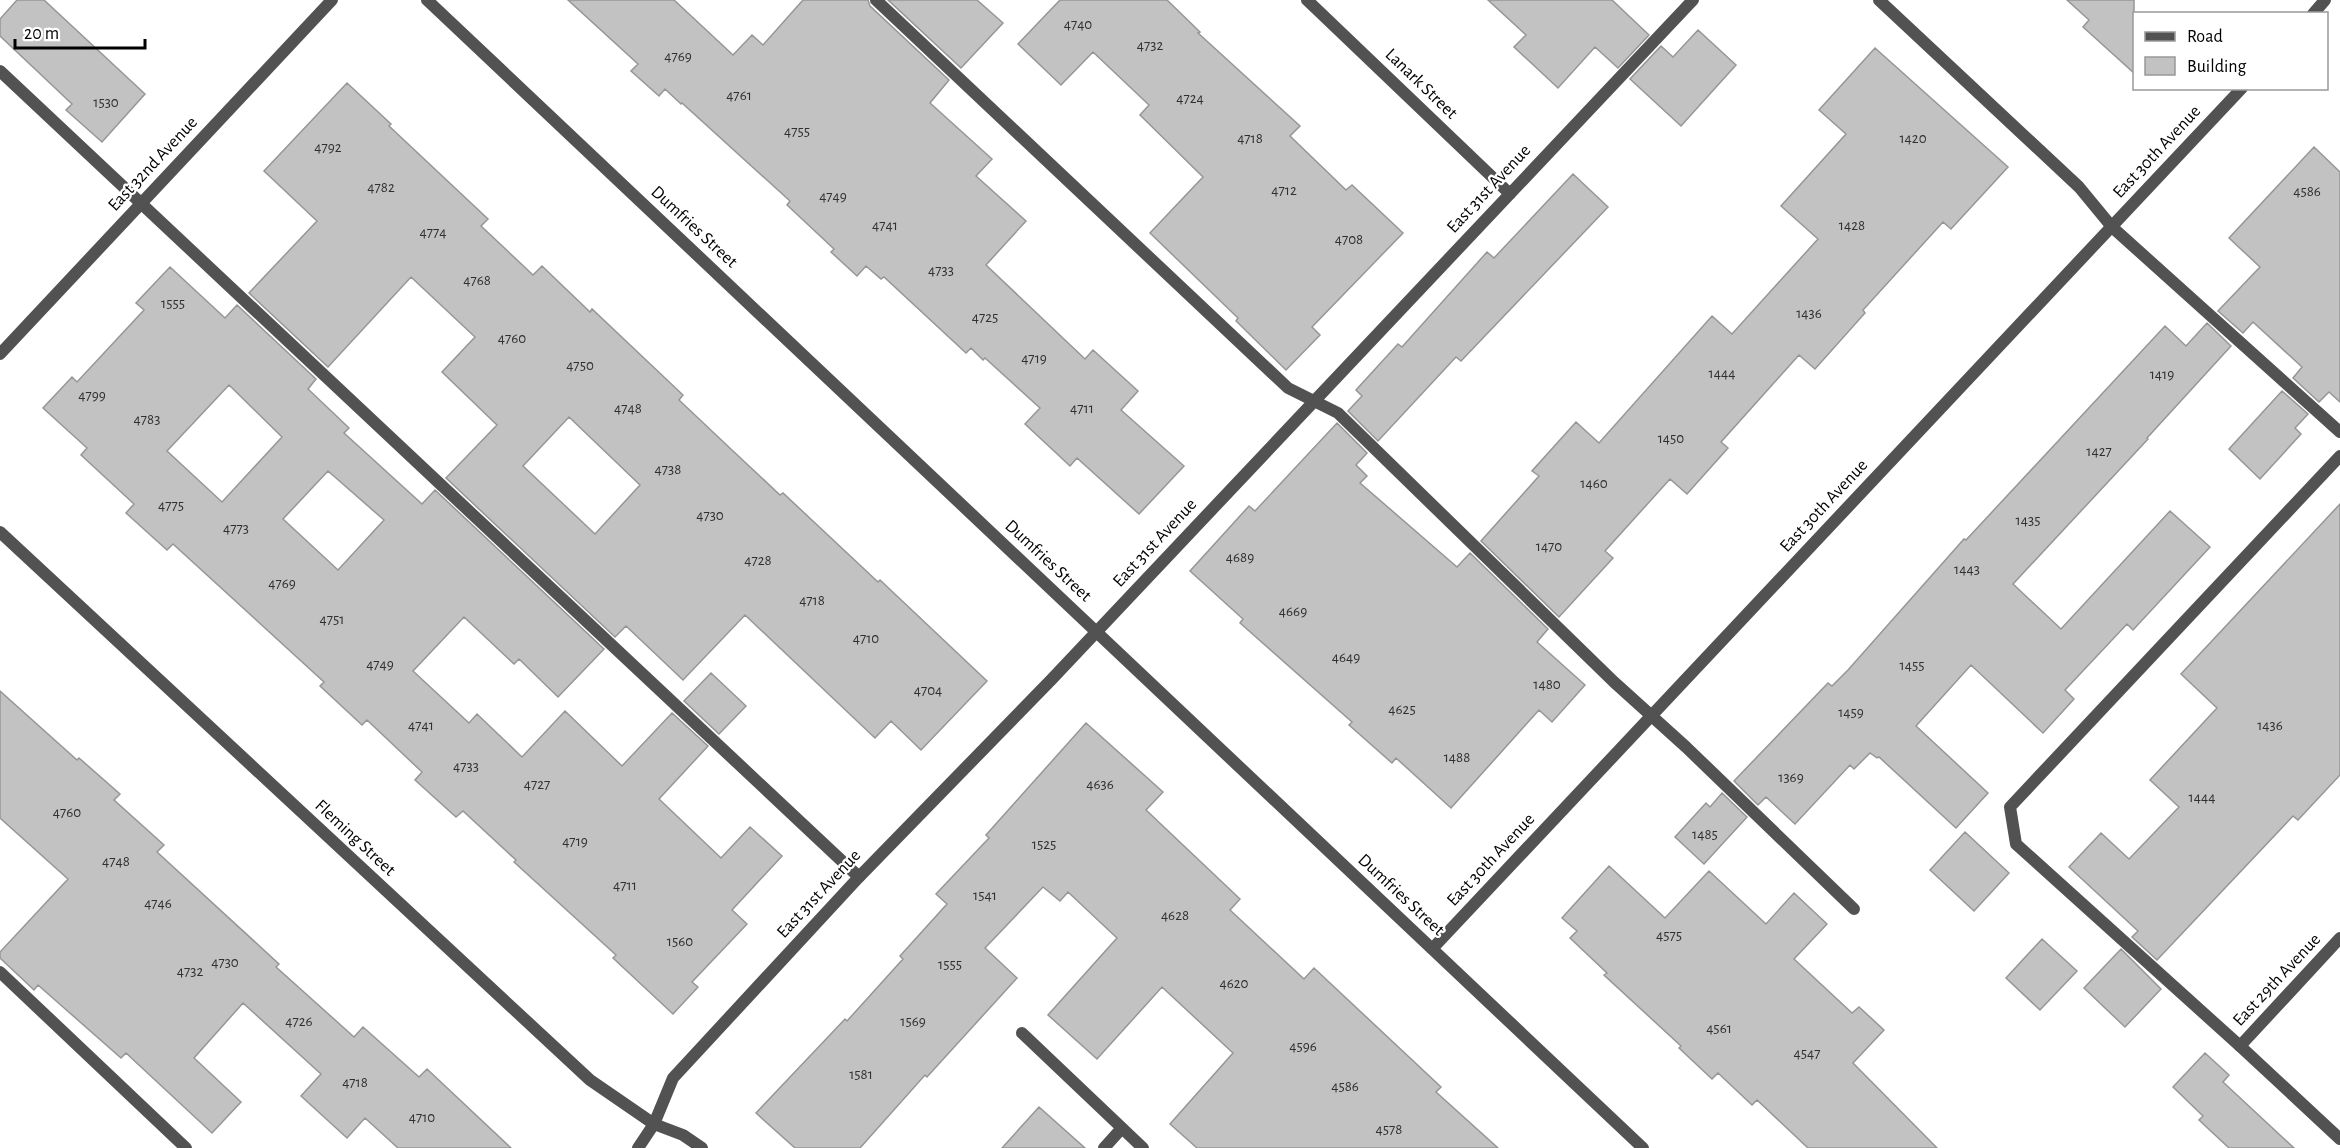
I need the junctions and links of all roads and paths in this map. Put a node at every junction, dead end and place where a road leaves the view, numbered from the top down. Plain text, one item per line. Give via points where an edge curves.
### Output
1 (332, 0) edge
2 (427, 0) edge
3 (876, 0) edge
4 (1307, 0) edge
5 (1693, 0) edge
6 (1879, 0) edge
7 (2325, 0) edge
8 (2315, 12) edge
9 (0, 71) edge
10 (2240, 90) edge
11 (1510, 194) junction
12 (140, 204) junction
13 (2112, 227) junction
14 (0, 354) edge
15 (1314, 401) junction
16 (2340, 432) edge
17 (2340, 456) edge
18 (0, 532) edge
19 (1096, 632) junction
20 (1652, 715) junction
21 (859, 877) junction
22 (1854, 909) dead end
23 (2340, 938) edge
24 (1432, 949) junction
25 (0, 972) edge
26 (1022, 1033) dead end
27 (2240, 1046) junction
28 (654, 1124) junction
29 (1122, 1128) junction
30 (2340, 1139) edge
31 (186, 1148) edge
32 (638, 1148) edge
33 (702, 1148) edge
34 (1104, 1148) edge
35 (1143, 1148) edge
36 (1643, 1148) edge

1 - 12 street, East 32nd Avenue
2 - 19 street, Dumfries Street
3 - 15 street via 1288,388
4 - 11 street, Lanark Street
5 - 11 street, East 31st Avenue
6 - 13 street via 2079,187
7 - 8 street
9 - 12 street
10 - 13 street, East 30th Avenue
11 - 15 street, East 31st Avenue
12 - 14 street, East 32nd Avenue
12 - 21 street
13 - 16 street
13 - 20 street, East 30th Avenue
15 - 19 street, East 31st Avenue
15 - 20 street via 1338,413
17 - 27 street via 2010,807 2016,844
18 - 28 street, Fleming Street via 590,1080
19 - 21 street, East 31st Avenue
19 - 24 street, Dumfries Street
20 - 22 street
20 - 24 street, East 30th Avenue
21 - 28 street, East 31st Avenue via 673,1078
23 - 27 street, East 29th Avenue
24 - 36 street, Dumfries Street
25 - 31 street
26 - 29 street
27 - 30 street
28 - 32 street, East 31st Avenue
28 - 33 street, Fleming Street
29 - 34 street
29 - 35 street

